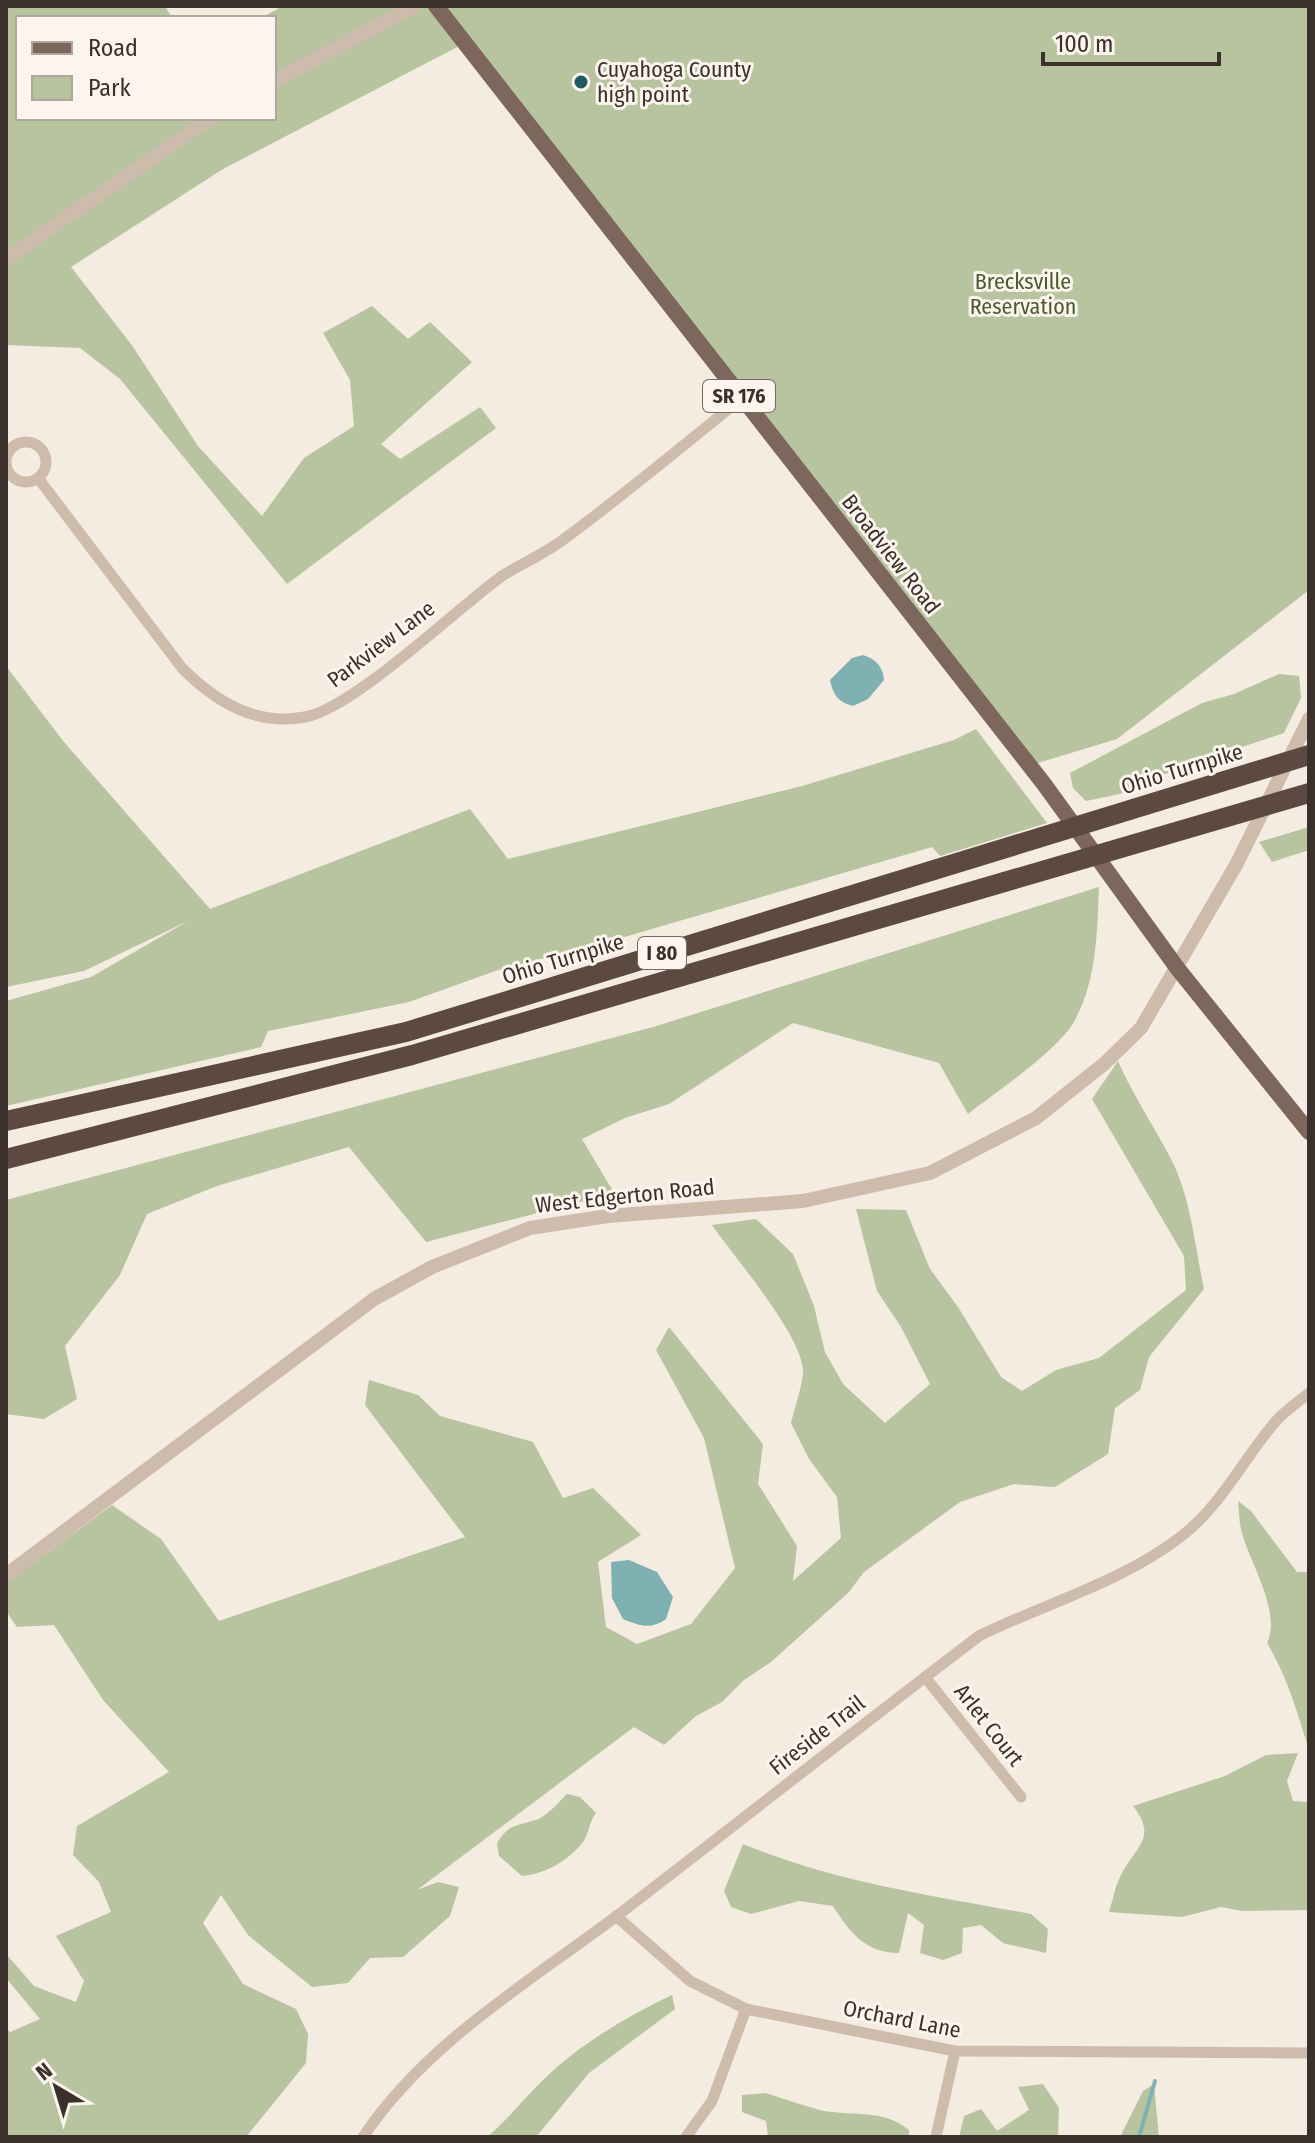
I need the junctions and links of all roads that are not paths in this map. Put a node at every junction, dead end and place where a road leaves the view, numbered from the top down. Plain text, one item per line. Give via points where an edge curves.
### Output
1 (415, 6) edge
2 (436, 6) edge
3 (276, 80) edge
4 (208, 120) edge
5 (6, 259) edge
6 (741, 399) junction
7 (38, 478) dead end
8 (1309, 719) edge
9 (1309, 755) edge
10 (1309, 793) edge
11 (1178, 969) junction
12 (6, 1121) edge
13 (1309, 1132) edge
14 (6, 1159) edge
15 (1309, 1393) edge
16 (6, 1575) edge
17 (925, 1677) junction
18 (1021, 1797) dead end
19 (616, 1916) junction
20 (746, 2009) junction
21 (955, 2051) junction
22 (1309, 2053) edge
23 (363, 2137) edge
24 (686, 2137) edge
25 (936, 2137) edge

1 - 3 street
2 - 6 main road, Broadview Road / SR 176
4 - 5 street
6 - 7 street, Parkview Lane via 558,543 503,576 345,699 307,717 253,715 208,694 182,668
6 - 11 main road, Broadview Road / SR 176 via 1044,784
8 - 11 street, West Edgerton Road
9 - 12 highway, Ohio Turnpike / I 80 via 406,1032
10 - 14 highway, I 80 via 412,1055
11 - 13 main road, Broadview Road / SR 176
11 - 16 street, West Edgerton Road via 1141,1028 1104,1064 1036,1118 930,1173 803,1201 608,1216 530,1228 432,1267 374,1299
15 - 17 street, Fireside Trail via 1278,1419 1218,1499 1183,1535 1108,1581 979,1636
17 - 18 street, Arlet Court
17 - 19 street, Fireside Trail
19 - 20 street, Orchard Lane via 690,1981
19 - 23 street, Fireside Trail via 451,2038 384,2105
20 - 21 street, Orchard Lane
20 - 24 street via 712,2101
21 - 22 street, Orchard Lane
21 - 25 street

